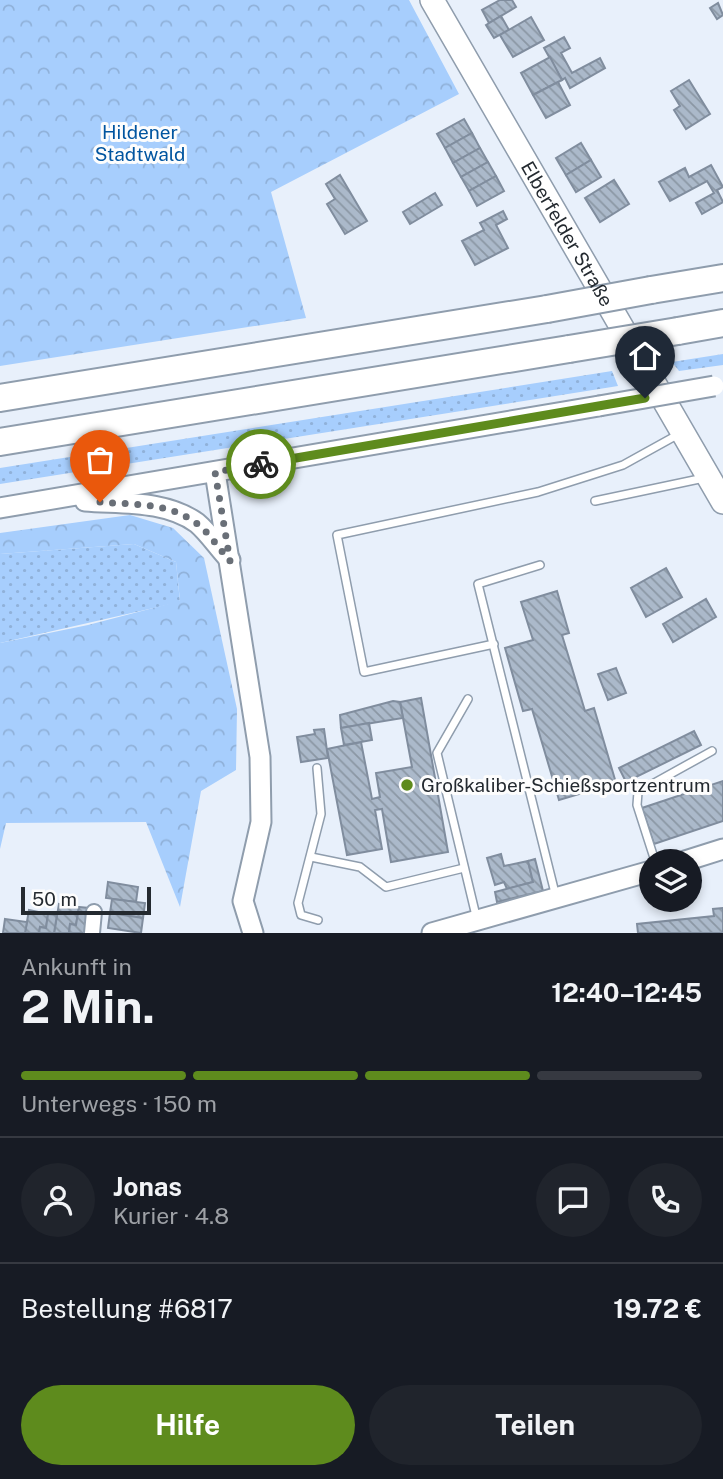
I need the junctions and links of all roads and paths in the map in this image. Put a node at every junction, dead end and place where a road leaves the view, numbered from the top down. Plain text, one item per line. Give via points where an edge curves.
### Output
1 (432, 0) edge
2 (723, 278) edge
3 (723, 323) edge
4 (718, 385) edge
5 (0, 398) edge
6 (682, 432) junction
7 (0, 442) edge
8 (215, 472) junction
9 (708, 477) junction
10 (60, 499) junction
11 (595, 501) dead end
12 (723, 502) edge
13 (0, 508) edge
14 (230, 561) junction
15 (540, 565) dead end
16 (494, 644) junction
17 (468, 699) dead end
18 (712, 751) dead end
19 (317, 768) dead end
20 (651, 849) edge
21 (723, 849) edge
22 (702, 856) edge
23 (311, 857) junction
24 (464, 868) junction
25 (639, 874) edge
26 (557, 898) junction
27 (94, 912) dead end
28 (317, 920) dead end
29 (477, 921) junction
30 (92, 933) edge
31 (253, 933) edge
32 (432, 933) edge

1 - 6 main road, Elberfelder Straße
2 - 5 highway, bridge
3 - 7 highway, bridge
4 - 8 main road, bridge
6 - 9 main road, Elberfelder Straße
6 - 16 lane via 623,465 538,492 337,535 364,672
8 - 10 main road
8 - 14 main road
9 - 11 lane
9 - 12 main road, Elberfelder Straße
10 - 13 main road
10 - 14 main road via 146,504 170,510 197,523
14 - 31 main road via 260,757 261,822 243,901
15 - 16 lane via 478,584
16 - 26 lane
17 - 24 lane via 437,753
18 - 20 lane via 638,792 637,805
19 - 23 lane via 321,814
21 - 22 main road
23 - 24 lane via 360,867 386,887
23 - 28 lane via 298,910 305,918
24 - 29 lane
25 - 26 main road
26 - 29 main road
27 - 30 street
29 - 32 main road

